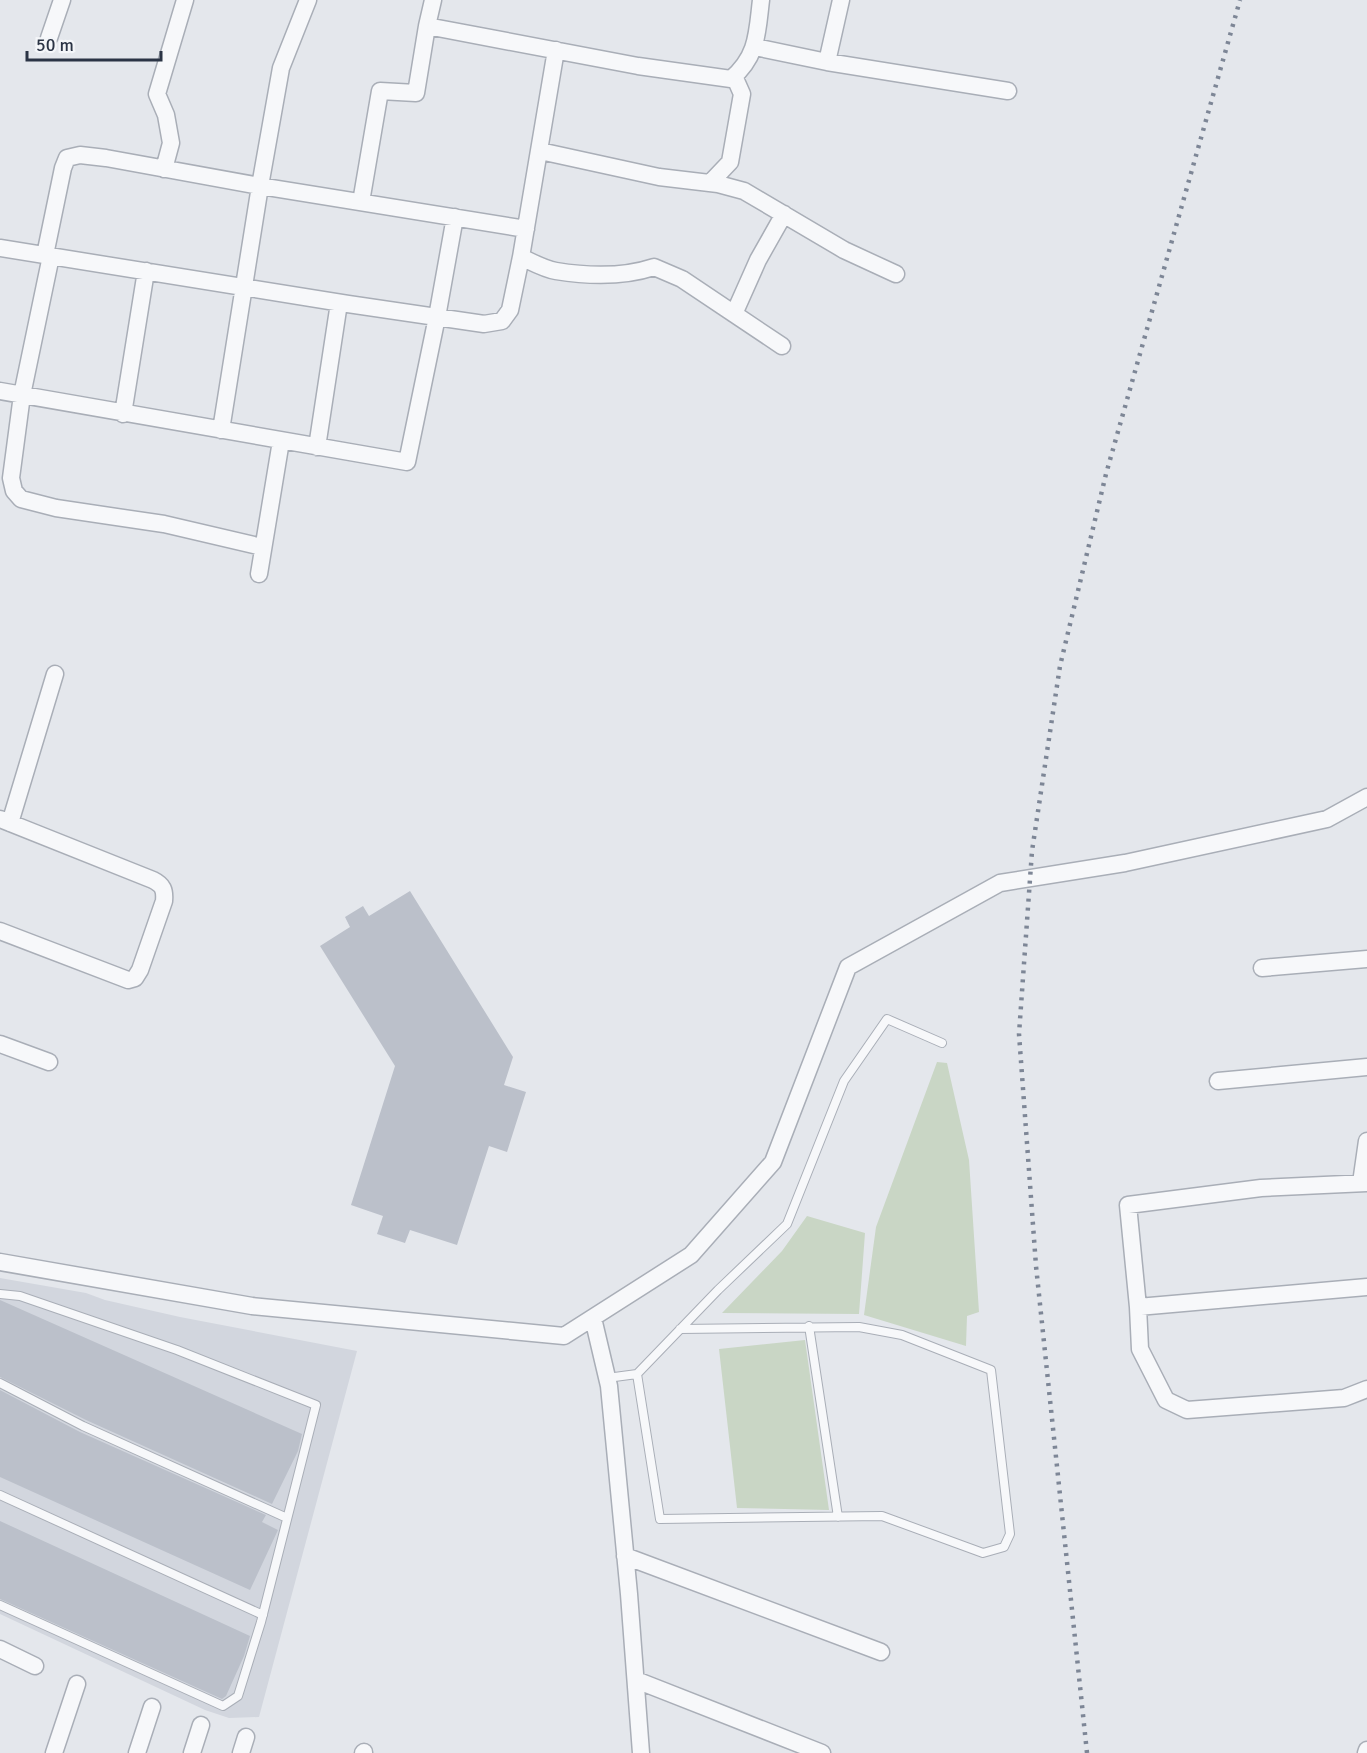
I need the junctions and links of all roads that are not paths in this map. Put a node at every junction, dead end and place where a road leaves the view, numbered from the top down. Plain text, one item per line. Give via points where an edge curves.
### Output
1 (62, 0) edge
2 (185, 0) edge
3 (308, 0) edge
4 (434, 0) edge
5 (761, 0) edge
6 (841, 0) edge
7 (428, 26) junction
8 (49, 38) dead end
9 (755, 47) junction
10 (556, 50) junction
11 (827, 62) junction
12 (734, 76) junction
13 (1008, 91) dead end
14 (540, 151) junction
15 (164, 169) junction
16 (710, 183) junction
17 (260, 186) junction
18 (361, 202) junction
19 (784, 214) junction
20 (455, 217) junction
21 (526, 229) junction
22 (0, 248) edge
23 (48, 256) junction
24 (521, 257) junction
25 (146, 271) junction
26 (896, 274) dead end
27 (244, 286) junction
28 (339, 303) junction
29 (734, 314) junction
30 (437, 317) junction
31 (782, 346) dead end
32 (0, 392) edge
33 (22, 395) junction
34 (123, 414) junction
35 (221, 430) junction
36 (281, 441) junction
37 (317, 447) junction
38 (262, 547) junction
39 (259, 574) dead end
40 (55, 674) dead end
41 (1367, 797) edge
42 (5, 821) edge
43 (0, 931) edge
44 (1367, 959) edge
45 (1262, 968) dead end
46 (942, 1042) dead end
47 (0, 1044) edge
48 (49, 1062) dead end
49 (1367, 1067) edge
50 (1218, 1081) dead end
51 (1367, 1141) edge
52 (1364, 1183) edge
53 (0, 1262) edge
54 (1367, 1287) edge
55 (0, 1294) edge
56 (1138, 1307) junction
57 (593, 1318) junction
58 (809, 1326) junction
59 (680, 1329) junction
60 (637, 1374) junction
61 (607, 1378) junction
62 (0, 1383) edge
63 (1367, 1389) edge
64 (0, 1495) edge
65 (838, 1516) junction
66 (287, 1518) junction
67 (626, 1556) junction
68 (0, 1605) edge
69 (263, 1615) junction
70 (0, 1649) edge
71 (881, 1652) dead end
72 (35, 1666) dead end
73 (636, 1680) junction
74 (77, 1684) dead end
75 (152, 1707) dead end
76 (201, 1725) dead end
77 (246, 1737) dead end
78 (54, 1753) edge
79 (137, 1753) edge
80 (192, 1753) edge
81 (240, 1753) edge
82 (641, 1753) edge
83 (822, 1753) edge

1 - 8 street
2 - 15 street via 157,94 171,143
3 - 17 street via 281,68
4 - 7 street
5 - 9 street
6 - 11 street
7 - 10 street
7 - 18 street via 416,93 380,91
9 - 11 street
9 - 12 street via 744,68
10 - 12 street via 701,76
10 - 14 street
11 - 13 street
12 - 16 street via 742,94 730,162
14 - 16 street via 659,177
14 - 21 street
15 - 17 street
15 - 23 street via 80,155 67,158
16 - 19 street via 744,191
17 - 18 street
17 - 27 street
18 - 20 street
19 - 26 street via 844,250
19 - 29 street
20 - 21 street
20 - 30 street
21 - 24 street
22 - 23 street
23 - 25 street
23 - 33 street
24 - 29 street via 554,270 600,274 640,272 654,267 682,279
24 - 30 street via 510,310 502,321 484,324
25 - 27 street
25 - 34 street
27 - 28 street
27 - 35 street
28 - 30 street
28 - 37 street
29 - 31 street
30 - 37 street via 407,462
32 - 33 street
33 - 34 street
33 - 38 street via 11,478 21,499 164,524
34 - 35 street
35 - 36 street
36 - 37 street
36 - 38 street
38 - 39 street
40 - 42 street
41 - 57 street via 1327,819 1125,863 1000,883 848,967 773,1162 691,1255
42 - 43 street via 153,880 165,891 140,970 128,980
44 - 45 street
46 - 59 lane via 887,1019 844,1080 787,1224
47 - 48 street
49 - 50 street
51 - 52 street
52 - 56 street via 1261,1188 1128,1205
53 - 57 street via 252,1306 564,1336
54 - 56 street
55 - 66 lane via 20,1296 177,1350 316,1405
56 - 63 street via 1140,1349 1166,1400 1187,1410 1344,1398
57 - 61 street
58 - 59 lane
58 - 65 lane
58 - 65 lane via 859,1327 902,1335 991,1370 1010,1533 1004,1547 983,1553 882,1516
59 - 60 lane
60 - 61 lane
60 - 65 lane via 660,1519
61 - 67 street
62 - 66 lane via 83,1426
64 - 69 lane
66 - 69 lane
67 - 71 street
67 - 73 street
68 - 69 lane via 223,1706 237,1696
70 - 72 street
73 - 82 street
73 - 83 street
74 - 78 street
75 - 79 street
76 - 80 street
77 - 81 street

